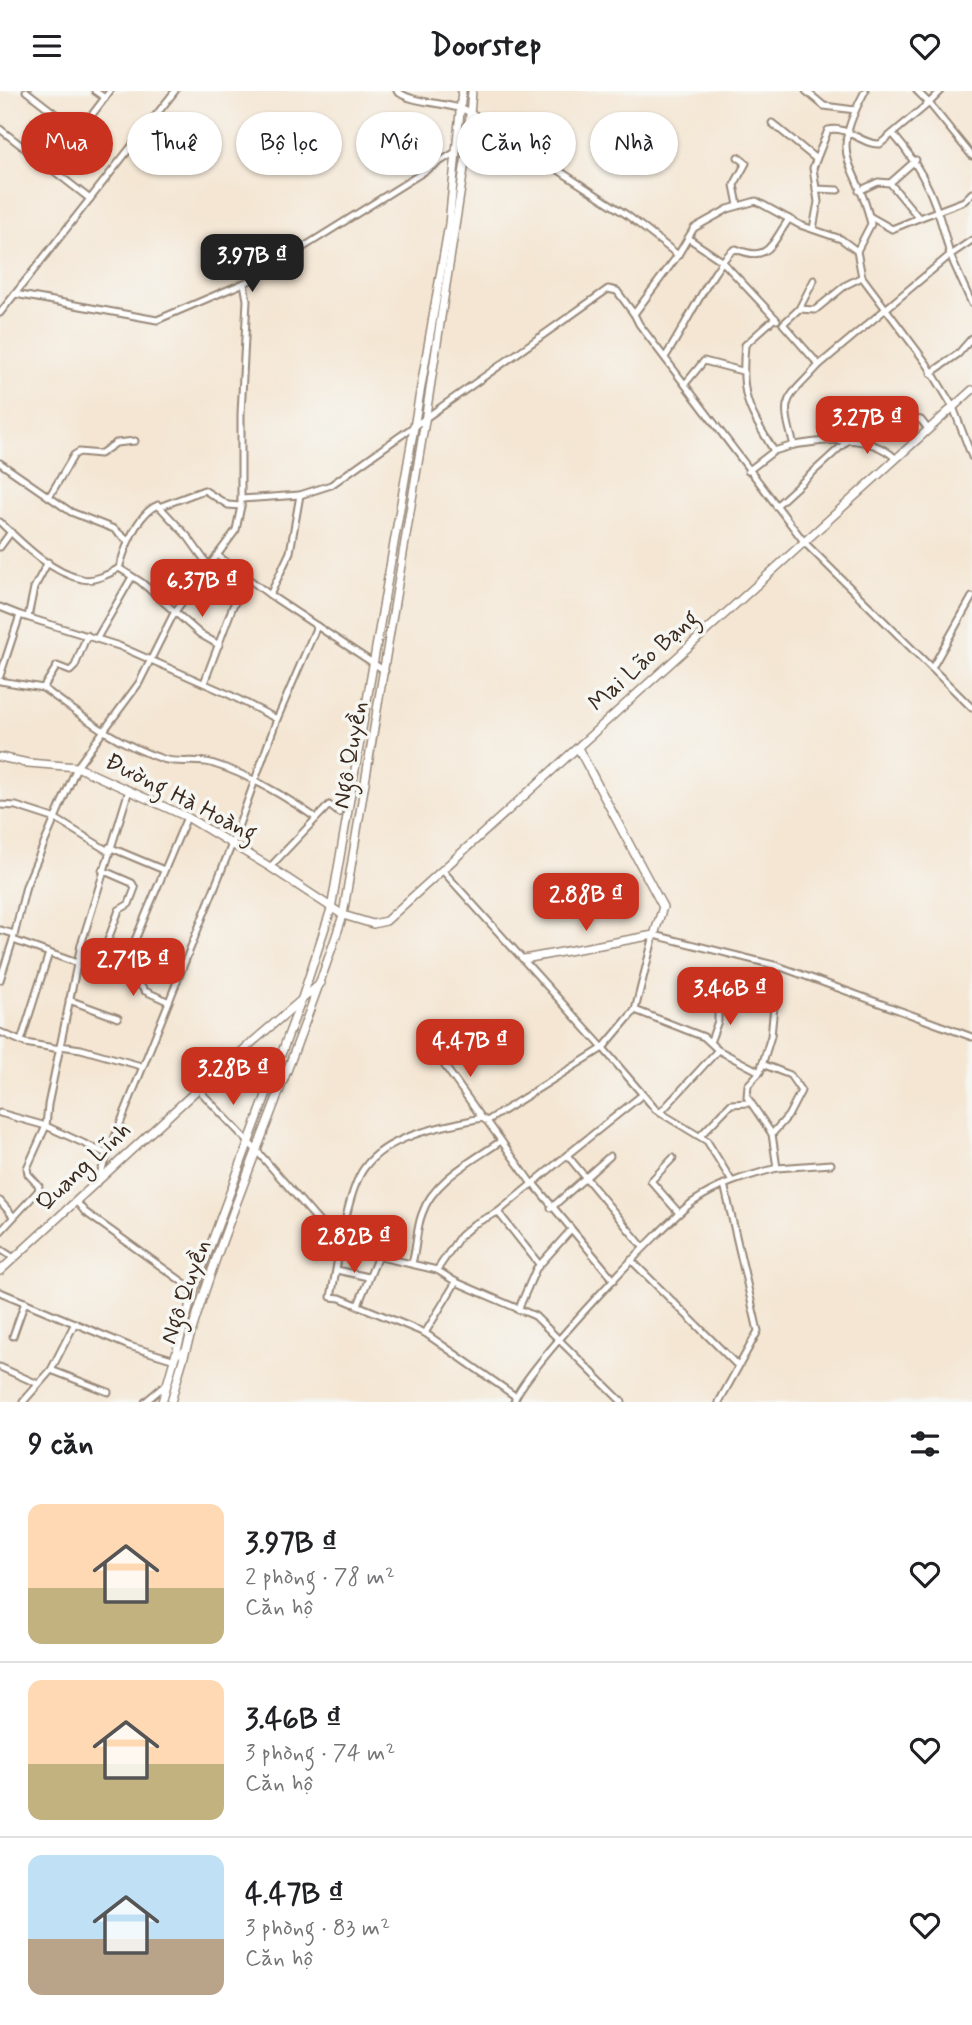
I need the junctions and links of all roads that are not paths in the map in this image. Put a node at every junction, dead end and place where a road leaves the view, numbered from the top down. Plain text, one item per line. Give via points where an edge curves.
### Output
1 (26, 91) edge
2 (95, 91) edge
3 (110, 91) edge
4 (397, 91) edge
5 (462, 91) edge
6 (472, 91) edge
7 (806, 91) edge
8 (865, 91) edge
9 (917, 91) edge
10 (941, 91) edge
11 (172, 92) edge
12 (105, 98) junction
13 (929, 103) junction
14 (461, 107) junction
15 (855, 110) junction
16 (53, 112) edge
17 (94, 112) edge
18 (461, 112) edge
19 (469, 112) edge
20 (471, 112) edge
21 (772, 123) dead end
22 (0, 129) edge
23 (846, 131) junction
24 (893, 134) junction
25 (21, 145) edge
26 (457, 152) edge
27 (972, 156) edge
28 (457, 157) edge
29 (738, 157) dead end
30 (816, 159) junction
31 (916, 160) junction
32 (59, 175) edge
33 (462, 175) edge
34 (566, 175) edge
35 (890, 183) junction
36 (816, 189) junction
37 (838, 190) dead end
38 (859, 191) junction
39 (972, 193) edge
40 (90, 199) junction
41 (738, 205) junction
42 (939, 209) junction
43 (869, 216) junction
44 (919, 218) junction
45 (789, 219) junction
46 (813, 229) junction
47 (688, 238) junction
48 (972, 240) edge
49 (857, 251) junction
50 (678, 255) junction
51 (950, 255) junction
52 (722, 261) junction
53 (862, 277) junction
54 (814, 279) dead end
55 (244, 283) junction
56 (15, 294) junction
57 (972, 304) edge
58 (886, 307) junction
59 (799, 309) junction
60 (0, 313) edge
61 (634, 314) junction
62 (775, 318) junction
63 (783, 324) junction
64 (972, 338) edge
65 (666, 357) junction
66 (819, 365) junction
67 (742, 371) junction
68 (931, 373) junction
69 (685, 384) junction
70 (972, 390) edge
71 (858, 401) dead end
72 (953, 407) junction
73 (425, 421) junction
74 (414, 427) junction
75 (928, 429) junction
76 (969, 438) edge
77 (135, 441) dead end
78 (846, 442) junction
79 (794, 445) junction
80 (774, 451) junction
81 (972, 457) edge
82 (895, 459) junction
83 (0, 463) edge
84 (748, 471) junction
85 (300, 495) junction
86 (50, 497) junction
87 (241, 499) junction
88 (159, 506) junction
89 (242, 506) junction
90 (776, 506) junction
91 (0, 522) edge
92 (11, 532) junction
93 (128, 541) junction
94 (805, 544) junction
95 (0, 547) edge
96 (217, 555) junction
97 (48, 562) junction
98 (208, 565) junction
99 (119, 568) junction
100 (132, 577) junction
101 (249, 580) junction
102 (270, 595) junction
103 (972, 597) edge
104 (0, 607) edge
105 (174, 613) junction
106 (20, 615) junction
107 (27, 617) junction
108 (317, 626) junction
109 (88, 635) junction
110 (97, 638) junction
111 (219, 645) junction
112 (150, 660) junction
113 (374, 666) junction
114 (932, 668) junction
115 (385, 671) junction
116 (1, 682) edge
117 (204, 683) junction
118 (43, 688) junction
119 (972, 708) edge
120 (277, 719) junction
121 (103, 733) junction
122 (578, 748) junction
123 (0, 757) edge
124 (77, 767) junction
125 (254, 781) junction
126 (129, 790) junction
127 (0, 805) edge
128 (339, 813) dead end
129 (187, 817) junction
130 (53, 818) junction
131 (316, 818) junction
132 (232, 843) junction
133 (108, 849) junction
134 (270, 867) junction
135 (102, 870) junction
136 (164, 870) junction
137 (443, 871) junction
138 (331, 909) junction
139 (343, 915) junction
140 (0, 930) edge
141 (653, 935) junction
142 (13, 937) junction
143 (81, 945) junction
144 (49, 953) junction
145 (102, 956) junction
146 (524, 959) junction
147 (77, 963) junction
148 (124, 965) junction
149 (778, 965) junction
150 (0, 980) edge
151 (321, 982) junction
152 (302, 998) junction
153 (69, 1000) junction
154 (167, 1001) junction
155 (736, 1006) dead end
156 (775, 1006) junction
157 (718, 1008) dead end
158 (635, 1010) junction
159 (118, 1018) dead end
160 (0, 1032) edge
161 (972, 1037) edge
162 (711, 1040) junction
163 (21, 1041) junction
164 (60, 1048) junction
165 (603, 1048) junction
166 (718, 1050) junction
167 (437, 1055) dead end
168 (762, 1064) junction
169 (141, 1066) junction
170 (760, 1072) junction
171 (198, 1089) junction
172 (642, 1095) junction
173 (749, 1103) junction
174 (0, 1113) edge
175 (660, 1113) junction
176 (485, 1120) junction
177 (46, 1126) junction
178 (772, 1134) junction
179 (701, 1135) junction
180 (501, 1141) junction
181 (249, 1144) junction
182 (257, 1151) junction
183 (107, 1154) junction
184 (567, 1155) junction
185 (610, 1156) dead end
186 (673, 1158) dead end
187 (831, 1164) dead end
188 (777, 1168) junction
189 (588, 1177) junction
190 (731, 1180) junction
191 (96, 1182) junction
192 (533, 1184) junction
193 (724, 1184) junction
194 (76, 1201) junction
195 (0, 1202) edge
196 (551, 1208) junction
197 (498, 1212) junction
198 (679, 1213) junction
199 (13, 1216) junction
200 (570, 1231) junction
201 (0, 1232) edge
202 (643, 1247) junction
203 (342, 1248) junction
204 (0, 1249) edge
205 (378, 1256) junction
206 (14, 1258) junction
207 (631, 1260) junction
208 (412, 1263) junction
209 (539, 1264) junction
210 (337, 1270) junction
211 (437, 1270) junction
212 (0, 1271) edge
213 (368, 1277) junction
214 (614, 1280) junction
215 (456, 1282) junction
216 (194, 1290) junction
217 (0, 1292) edge
218 (25, 1302) junction
219 (358, 1305) junction
220 (518, 1310) junction
221 (75, 1322) junction
222 (425, 1333) junction
223 (13, 1336) dead end
224 (560, 1338) junction
225 (186, 1349) junction
226 (172, 1359) junction
227 (738, 1366) junction
228 (0, 1367) edge
229 (51, 1370) junction
230 (38, 1384) junction
231 (164, 1386) junction
232 (108, 1391) dead end
233 (514, 1399) edge
234 (23, 1402) edge
235 (145, 1402) edge
236 (162, 1402) edge
237 (171, 1402) edge
238 (622, 1402) edge
239 (719, 1402) edge

1 - 16 street
2 - 12 street
3 - 12 street
4 - 14 street
5 - 14 main road, Ngô Quyền
6 - 20 main road, Ngô Quyền
7 - 15 street via 824,106
8 - 15 street
9 - 13 street
10 - 13 street
11 - 40 street
12 - 17 street
13 - 24 street
13 - 27 street
14 - 18 main road, Ngô Quyền
14 - 19 street
15 - 23 street
21 - 30 street
22 - 25 street
23 - 24 street via 874,144
23 - 30 street via 828,130
23 - 38 street via 846,157
24 - 31 street
26 - 55 street
28 - 74 main road, Ngô Quyền
29 - 41 street via 746,163 734,185
30 - 36 street
31 - 35 street
31 - 42 street
32 - 40 street
33 - 73 main road, Ngô Quyền
34 - 50 street
35 - 38 street via 878,182
35 - 44 street
36 - 37 street
36 - 46 street
38 - 43 street
39 - 42 street via 964,201
40 - 56 street
41 - 45 street via 756,201
41 - 47 street via 694,228
42 - 44 street
42 - 51 street
43 - 44 street via 892,229
43 - 49 street via 868,232
45 - 46 street
45 - 52 street via 759,255 731,250
46 - 49 street via 841,239
47 - 50 street
47 - 52 street
48 - 51 street
49 - 53 street
50 - 61 street
51 - 57 street
51 - 58 street
52 - 62 street
52 - 65 street
53 - 58 street
53 - 59 street via 815,310
54 - 59 street
55 - 56 street via 157,320
55 - 87 street
56 - 60 street
58 - 66 street
58 - 68 street
59 - 63 street
61 - 65 street
61 - 73 street via 618,291 608,289
62 - 63 street
62 - 67 street via 745,345
63 - 66 street
64 - 68 street
65 - 69 street
66 - 79 street via 786,402 784,411
67 - 69 street via 704,361
67 - 80 street via 745,401
68 - 72 street
69 - 84 street
70 - 72 main road, Mai Lão Bạng
71 - 75 street via 921,420
72 - 75 main road, Mai Lão Bạng
72 - 76 street
73 - 74 street
73 - 115 main road, Ngô Quyền
74 - 85 street via 331,485
74 - 113 main road, Ngô Quyền
75 - 82 main road, Mai Lão Bạng
76 - 81 street
77 - 86 street via 116,443 100,454 74,455
78 - 79 street via 828,439
78 - 82 street via 876,445
78 - 90 street
79 - 80 street
80 - 84 street
82 - 94 main road, Mai Lão Bạng
83 - 86 street
84 - 90 street
85 - 87 street
85 - 102 street via 290,552
86 - 93 street via 71,512 114,529
87 - 89 street
88 - 89 street via 204,490 224,504
88 - 93 street via 144,515
88 - 98 street
89 - 96 street via 236,530
90 - 94 street
91 - 92 street
92 - 95 street
92 - 97 street
93 - 99 street
94 - 114 street
94 - 122 main road, Mai Lão Bạng
96 - 98 street
96 - 101 street
97 - 99 street via 80,579 97,578
97 - 107 street via 32,594
98 - 105 street
99 - 100 street
100 - 105 street
100 - 110 street
101 - 102 street
101 - 111 street
102 - 108 street
103 - 114 street
104 - 106 street
105 - 111 street
105 - 112 street
106 - 107 street
106 - 116 street
107 - 109 street
108 - 113 street
108 - 120 street
109 - 110 street
109 - 118 street via 73,670 57,666
110 - 112 street
111 - 117 street
112 - 117 street
112 - 121 street
113 - 115 street
113 - 138 main road, Ngô Quyền
114 - 119 street
115 - 139 main road, Ngô Quyền
116 - 118 street
117 - 120 street
118 - 121 street
120 - 125 street
121 - 124 street
121 - 125 street via 165,760 212,763
122 - 137 main road, Mai Lão Bạng
122 - 141 main road via 663,907
123 - 124 main road, Đường Hà Hoàng
124 - 126 main road, Đường Hà Hoàng
124 - 130 street
125 - 131 street
125 - 132 street
126 - 129 main road, Đường Hà Hoàng
126 - 133 street
127 - 130 street
128 - 131 street via 329,805
129 - 132 main road, Đường Hà Hoàng
129 - 136 street
130 - 133 street
130 - 142 street via 26,886
131 - 134 street
132 - 134 main road, Đường Hà Hoàng
132 - 154 street
133 - 135 street
133 - 136 street
134 - 138 main road, Đường Hà Hoàng
135 - 143 street
135 - 145 street via 135,888 129,904 119,910
136 - 148 street
137 - 139 main road, Mai Lão Bạng via 386,921 373,924
137 - 146 street
138 - 139 main road, Mai Lão Bạng
138 - 152 main road, Ngô Quyền
139 - 151 main road, Ngô Quyền
140 - 142 street
141 - 146 main road
141 - 149 street
141 - 158 street
142 - 144 street
142 - 150 street
143 - 145 street
143 - 147 street
144 - 147 street
144 - 163 street
145 - 148 street
146 - 165 street
147 - 153 street
148 - 154 street via 145,991
149 - 156 street
149 - 161 street
151 - 152 main road, Quang Lĩnh
151 - 182 main road, Ngô Quyền
152 - 171 main road, Quang Lĩnh
152 - 181 main road, Ngô Quyền
153 - 159 street
153 - 164 street
154 - 169 street
155 - 156 street
156 - 168 street
157 - 162 street
158 - 162 street
158 - 165 street
160 - 163 street
162 - 166 street
163 - 164 street
164 - 169 street via 84,1049
164 - 177 street
165 - 172 street
165 - 176 street
166 - 170 street
166 - 175 street
167 - 176 street
168 - 170 street
168 - 178 street via 790,1075 801,1094
169 - 183 street
170 - 173 street via 748,1085
171 - 181 street
171 - 191 main road, Quang Lĩnh
172 - 175 street
172 - 184 street
173 - 178 street
173 - 179 street via 731,1104
174 - 177 street
175 - 179 street
176 - 180 street
176 - 203 street via 443,1126 379,1152 354,1186
177 - 183 street
177 - 199 street via 27,1168 38,1191
178 - 188 street
179 - 190 street
180 - 192 street
180 - 208 street via 462,1167 428,1202
181 - 182 street
181 - 216 main road, Ngô Quyền
182 - 203 street
182 - 225 main road, Ngô Quyền
183 - 191 street
184 - 189 street
184 - 192 street
185 - 189 street
186 - 198 street via 651,1181
187 - 188 street
188 - 190 street
189 - 196 street
189 - 202 street
190 - 193 street
191 - 194 main road, Quang Lĩnh
192 - 196 street
192 - 197 street
193 - 198 street
193 - 227 street via 758,1331
194 - 206 main road, Quang Lĩnh
194 - 216 street
195 - 199 street
196 - 200 street
197 - 209 street
197 - 211 street via 460,1236
198 - 202 street
199 - 201 street
200 - 209 street
200 - 214 street
202 - 207 street
203 - 205 street
203 - 210 street
204 - 206 street
205 - 208 street
205 - 213 street
206 - 212 main road, Quang Lĩnh
207 - 214 street
207 - 227 street
208 - 211 street
209 - 220 street
210 - 213 street
210 - 219 street via 331,1297
211 - 215 street
213 - 219 street
214 - 224 street
215 - 220 street
215 - 222 street
216 - 226 main road, Ngô Quyền
217 - 218 street
218 - 221 street
218 - 223 street
219 - 222 street
220 - 224 street via 535,1316
221 - 226 street
221 - 229 street
222 - 233 street
224 - 233 street
224 - 238 street
225 - 226 street
225 - 237 main road, Ngô Quyền
226 - 231 main road, Ngô Quyền
227 - 239 street
228 - 230 street
229 - 230 street
229 - 232 street
230 - 234 street
231 - 235 street
231 - 236 main road, Ngô Quyền

